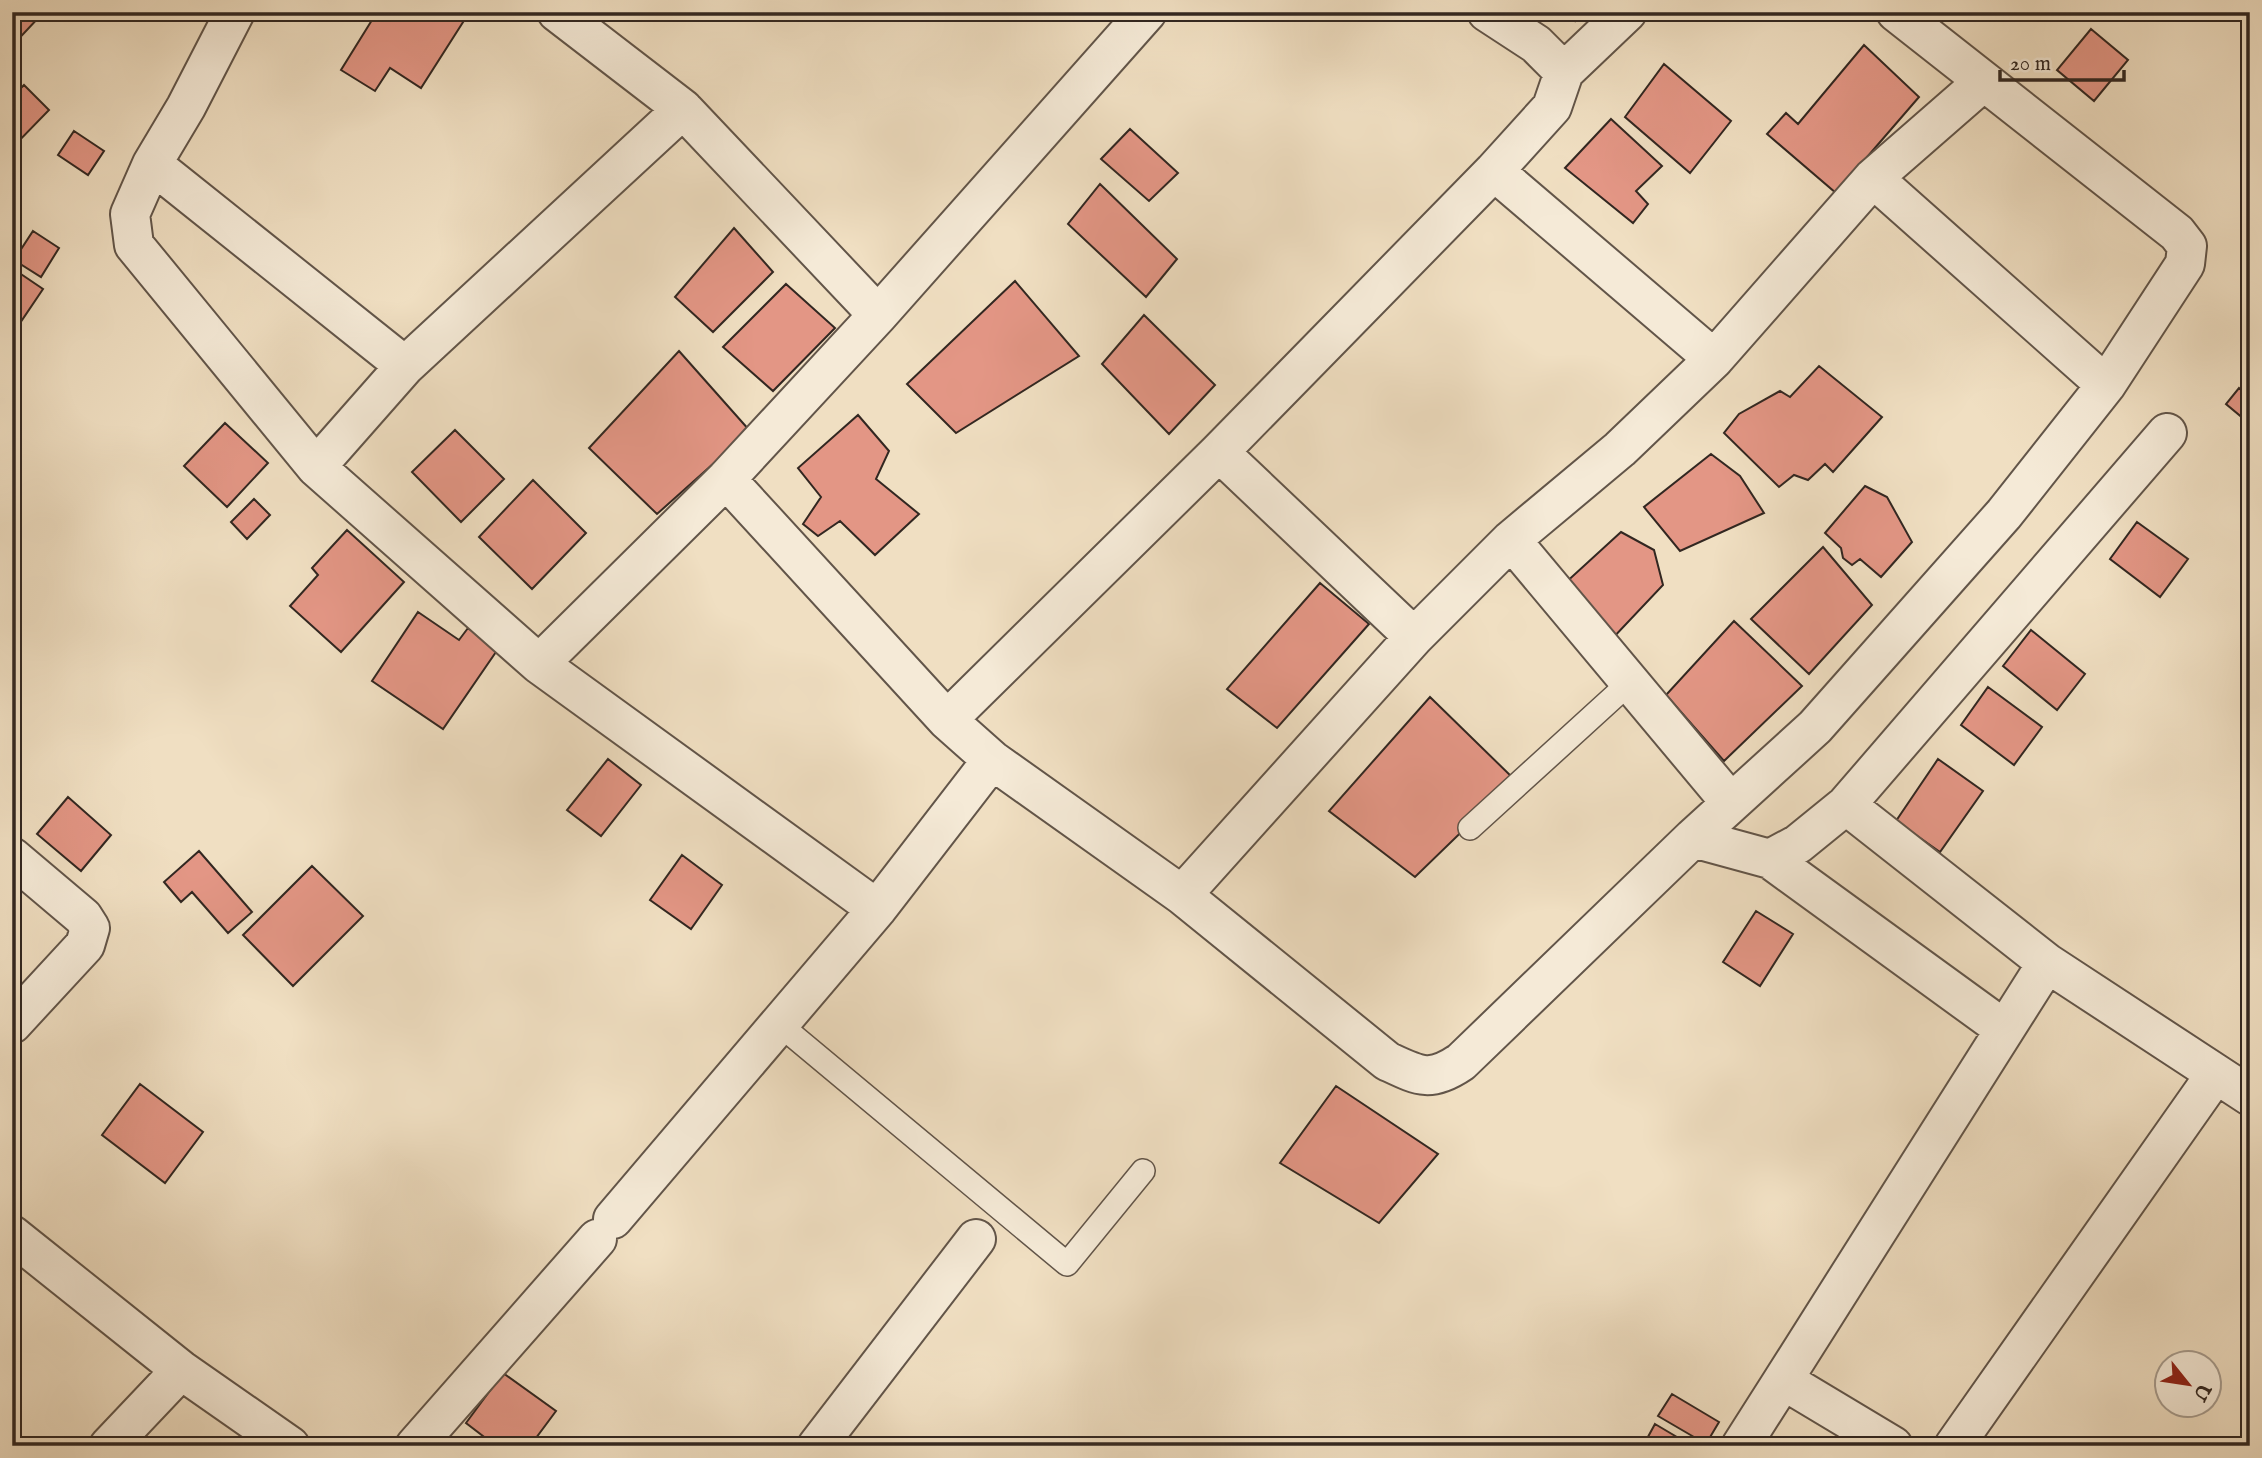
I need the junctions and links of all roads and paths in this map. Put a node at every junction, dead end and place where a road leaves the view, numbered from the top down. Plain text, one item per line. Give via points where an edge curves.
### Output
1 (235, 12) edge
2 (557, 12) edge
3 (1147, 12) edge
4 (1487, 12) edge
5 (1627, 12) edge
6 (1896, 12) edge
7 (1564, 72) junction
8 (1983, 82) junction
9 (682, 109) junction
10 (152, 164) junction
11 (1494, 171) junction
12 (1873, 178) junction
13 (878, 315) junction
14 (1714, 359) junction
15 (405, 366) junction
16 (2106, 385) junction
17 (2167, 433) dead end
18 (1219, 452) junction
19 (316, 467) junction
20 (726, 479) junction
21 (1511, 540) junction
22 (1414, 637) junction
23 (539, 664) junction
24 (1629, 684) junction
25 (947, 720) junction
26 (992, 760) junction
27 (1731, 803) junction
28 (1846, 805) junction
29 (1470, 828) dead end
30 (1693, 838) junction
31 (12, 856) edge
32 (1770, 859) junction
33 (1182, 895) junction
34 (877, 909) junction
35 (2047, 963) junction
36 (12, 1024) edge
37 (779, 1024) junction
38 (2004, 1028) junction
39 (2215, 1075) junction
40 (2250, 1096) edge
41 (1143, 1171) dead end
42 (12, 1235) edge
43 (976, 1239) dead end
44 (181, 1370) junction
45 (1783, 1380) junction
46 (109, 1446) edge
47 (290, 1446) edge
48 (415, 1446) edge
49 (817, 1446) edge
50 (1741, 1446) edge
51 (1893, 1446) edge
52 (1954, 1446) edge

1 - 10 street
2 - 9 street
3 - 13 street
4 - 7 street via 1536,44
5 - 7 street
6 - 8 street
7 - 11 street via 1552,107
8 - 12 street
8 - 16 street via 2177,233 2187,247 2185,264
9 - 13 street
9 - 15 street
10 - 15 street
10 - 19 street via 130,214 134,245
11 - 14 street
11 - 18 street
12 - 14 street
12 - 16 street
13 - 20 street
14 - 21 street via 1620,449
15 - 19 street
16 - 27 street via 2004,514 1815,727
17 - 28 street
18 - 22 street
18 - 25 street
19 - 23 street
20 - 23 street
20 - 25 street
21 - 22 street
21 - 24 street
22 - 33 street
23 - 34 street
24 - 27 street
24 - 29 lane
25 - 26 street
26 - 33 street
26 - 34 street
27 - 30 street
28 - 32 street via 1798,844
28 - 35 street
30 - 32 street
30 - 33 street via 1461,1062 1441,1075 1407,1070 1387,1061
31 - 36 street via 90,928 85,945
32 - 38 street
34 - 37 street
35 - 38 street
35 - 39 street
37 - 41 lane via 1067,1264
37 - 48 street
38 - 45 street
39 - 40 street
39 - 52 street
42 - 44 street
43 - 49 street
44 - 46 street
44 - 47 street
45 - 50 street
45 - 51 street

